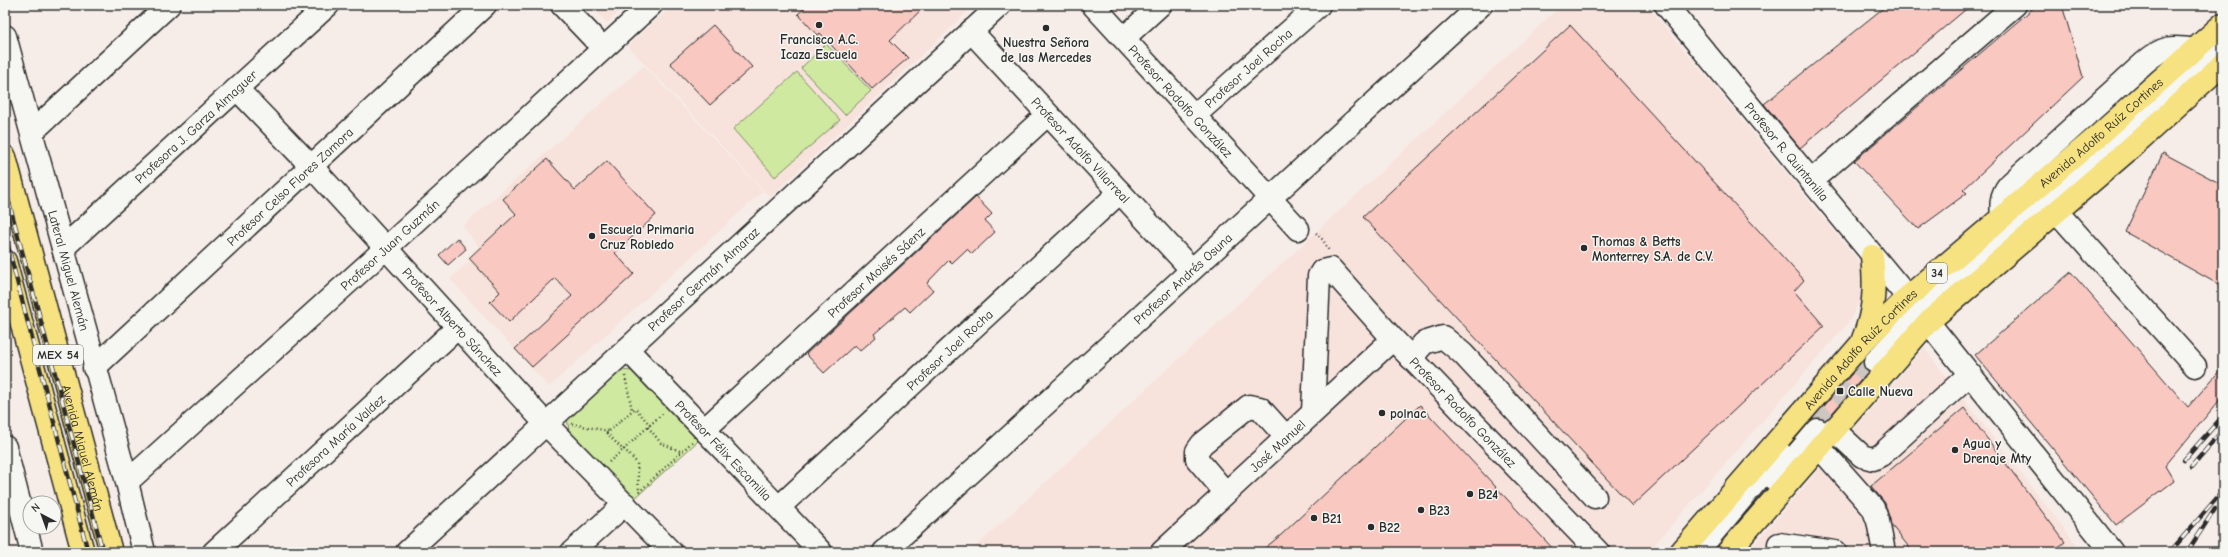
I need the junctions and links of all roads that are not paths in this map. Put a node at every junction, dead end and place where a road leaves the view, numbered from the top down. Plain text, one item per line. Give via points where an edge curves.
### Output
1 (170, 5) edge
2 (328, 5) edge
3 (485, 5) edge
4 (562, 5) edge
5 (651, 5) edge
6 (1000, 5) edge
7 (1093, 5) edge
8 (1160, 5) edge
9 (1318, 5) edge
10 (1481, 5) edge
11 (1666, 5) edge
12 (2015, 5) edge
13 (2223, 24) edge
14 (971, 31) junction
15 (2223, 34) edge
16 (5, 36) edge
17 (1124, 38) junction
18 (2223, 41) edge
19 (603, 48) junction
20 (2223, 64) edge
21 (2223, 86) edge
22 (237, 89) junction
23 (2188, 97) junction
24 (1047, 115) junction
25 (1195, 115) junction
26 (32, 132) junction
27 (5, 158) edge
28 (311, 166) junction
29 (1811, 181) junction
30 (1120, 192) junction
31 (1269, 198) junction
32 (2057, 212) junction
33 (1298, 229) road end
34 (63, 248) junction
35 (386, 249) junction
36 (1872, 256) junction
37 (5, 261) edge
38 (1191, 269) junction
39 (1918, 309) junction
40 (457, 328) junction
41 (1393, 339) junction
42 (627, 349) junction
43 (1866, 353) junction
44 (1411, 358) junction
45 (2195, 366) dead end
46 (94, 368) junction
47 (1970, 374) junction
48 (1313, 412) junction
49 (546, 424) junction
50 (1819, 432) junction
51 (700, 434) junction
52 (1286, 437) junction
53 (5, 447) edge
54 (127, 482) junction
55 (1225, 492) junction
56 (1595, 497) dead end
57 (633, 498) junction
58 (779, 507) junction
59 (1779, 544) dead end
60 (32, 552) edge
61 (83, 552) edge
62 (111, 552) edge
63 (144, 552) edge
64 (214, 552) edge
65 (407, 552) edge
66 (572, 552) edge
67 (671, 552) edge
68 (821, 552) edge
69 (884, 552) edge
70 (1162, 552) edge
71 (1598, 552) edge
72 (1681, 552) edge
73 (1697, 552) edge
74 (1713, 552) edge
75 (1728, 552) edge
76 (1835, 552) edge
77 (1884, 552) edge
78 (2112, 552) edge

1 - 26 street
2 - 22 street, Profesora J. Garza Almaguer
3 - 28 street, Profesor Celso Flores Zamora
4 - 19 street
5 - 19 street, Profesor Juan Guzmán
6 - 14 street, Profesor Germán Almaraz
7 - 17 street, Profesor Rodolfo González
8 - 17 street
9 - 25 street, Profesor Joel Rocha
10 - 31 street, Profesor Andrés Osuna
11 - 29 street, Profesor R. Quintanilla
12 - 29 street
13 - 39 main road, Avenida Adolfo Ruíz Cortines / 34 via 2002,219
14 - 24 street, Profesor Adolfo Villarreal
14 - 42 street, Profesor Germán Almaraz
15 - 39 street
16 - 26 street, Lateral Miguel Alemán
17 - 25 street, Profesor Rodolfo González
18 - 39 street
19 - 35 street, Profesor Juan Guzmán
20 - 23 main road, Avenida Adolfo Ruíz Cortines / 34
21 - 23 main road
22 - 28 street, Profesor Alberto Sánchez
22 - 34 street, Profesora J. Garza Almaguer
23 - 32 main road, Avenida Adolfo Ruíz Cortines / 34
24 - 30 street, Profesor Adolfo Villarreal
24 - 51 street, Profesor Moisés Sáenz
25 - 31 street, Profesor Rodolfo González
26 - 34 street, Lateral Miguel Alemán
27 - 62 main road, Avenida Miguel Alemán / MEX 54
28 - 35 street, Profesor Alberto Sánchez
28 - 46 street, Profesor Celso Flores Zamora
29 - 36 street, Profesor R. Quintanilla
30 - 38 street, Profesor Adolfo Villarreal
30 - 58 street, Profesor Joel Rocha
31 - 33 street, Profesor Rodolfo González
31 - 38 street, Profesor Andrés Osuna
32 - 39 main road, Avenida Adolfo Ruíz Cortines / 34
32 - 45 street
34 - 46 street, Lateral Miguel Alemán
35 - 40 street, Profesor Alberto Sánchez
35 - 54 street, Profesor Juan Guzmán
36 - 39 street, Profesor R. Quintanilla
36 - 43 main road via 1875,291
37 - 61 main road, Avenida Miguel Alemán / MEX 54
38 - 69 street, Profesor Andrés Osuna
39 - 43 main road, Avenida Adolfo Ruíz Cortines / 34
39 - 47 street
39 - 50 main road, Avenida Adolfo Ruíz Cortines / 34
40 - 49 street, Profesor Alberto Sánchez
40 - 64 street, Profesora María Valdez
41 - 44 street, Profesor Rodolfo González
41 - 48 street, José Manuel
41 - 48 street, Profesor Rodolfo González via 1331,269 1322,271 1319,276
42 - 49 street, Profesor Germán Almaraz
42 - 51 street, Profesor Félix Escamilla
43 - 72 main road, Avenida Adolfo Ruíz Cortines / 34
44 - 56 street via 1424,343 1443,337 1463,354
44 - 71 street, Profesor Rodolfo González
46 - 54 street, Lateral Miguel Alemán
47 - 50 street via 1896,442 1873,459 1862,456
47 - 78 street
48 - 52 street, José Manuel
49 - 57 street, Profesor Alberto Sánchez
49 - 65 street, Profesor Germán Almaraz
50 - 73 street
50 - 74 street
50 - 75 main road, Avenida Adolfo Ruíz Cortines / 34
50 - 77 street via 1873,508
51 - 58 street, Profesor Félix Escamilla
52 - 55 street, José Manuel
52 - 55 street via 1260,408 1249,406 1202,444 1197,451 1197,459
53 - 60 street
54 - 63 street, Lateral Miguel Alemán
55 - 70 street, José Manuel
57 - 66 street
57 - 67 street, Profesor Alberto Sánchez
58 - 68 street, Profesor Félix Escamilla
59 - 76 street

